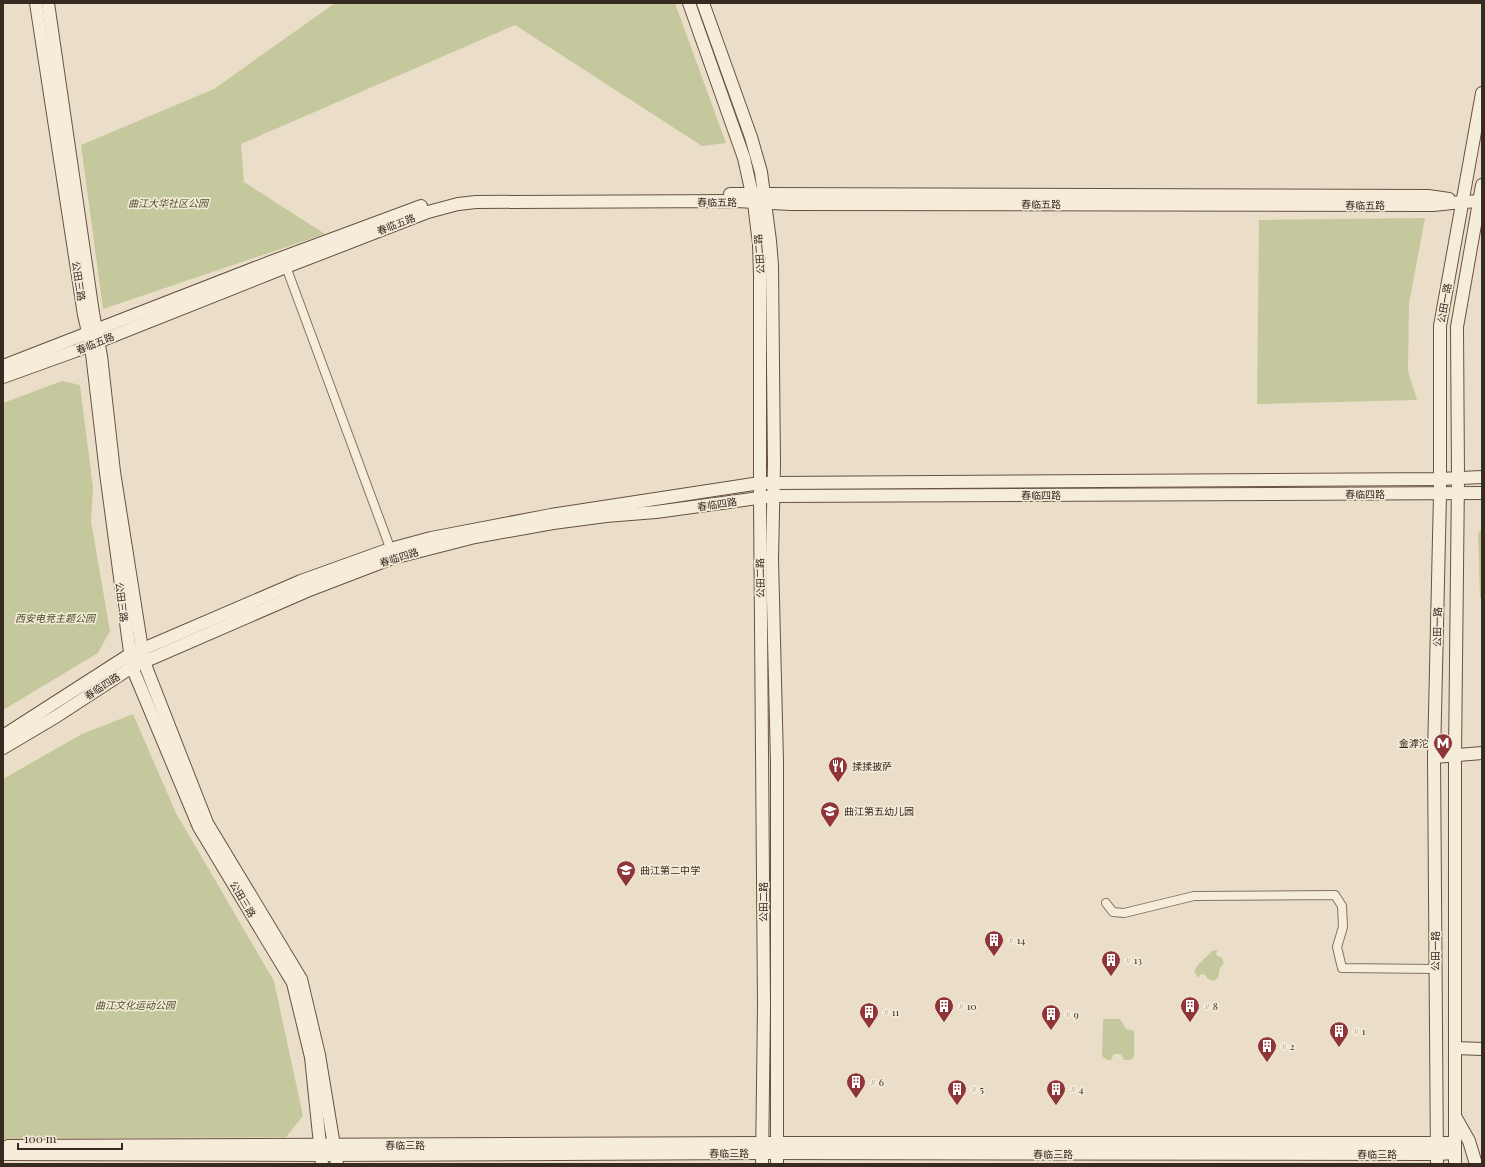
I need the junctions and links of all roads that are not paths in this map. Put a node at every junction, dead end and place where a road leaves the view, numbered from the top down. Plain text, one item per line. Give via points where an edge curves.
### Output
1 (36, 3) edge
2 (48, 3) edge
3 (689, 3) edge
4 (703, 3) edge
5 (1482, 93) edge
6 (1482, 185) edge
7 (758, 199) junction
8 (1462, 202) junction
9 (1480, 202) edge
10 (284, 262) junction
11 (92, 331) junction
12 (94, 343) junction
13 (3, 366) edge
14 (3, 377) edge
15 (1458, 477) junction
16 (1482, 477) edge
17 (1440, 479) junction
18 (760, 483) junction
19 (774, 483) junction
20 (1458, 493) junction
21 (1482, 493) edge
22 (1440, 494) junction
23 (773, 496) junction
24 (760, 498) junction
25 (392, 553) junction
26 (142, 650) junction
27 (129, 655) junction
28 (144, 662) junction
29 (132, 667) junction
30 (3, 736) edge
31 (3, 748) edge
32 (1482, 753) edge
33 (1455, 755) junction
34 (1434, 757) junction
35 (1106, 903) dead end
36 (1435, 970) junction
37 (1456, 1048) junction
38 (1482, 1048) edge
39 (1455, 1118) junction
40 (3, 1146) edge
41 (762, 1153) edge
42 (3, 1154) edge
43 (777, 1154) edge
44 (1436, 1154) edge
45 (1455, 1154) edge
46 (322, 1155) edge
47 (336, 1155) edge
48 (1424, 1164) edge
49 (1476, 1164) edge

1 - 11 street, 公田三路
2 - 11 street, 公田三路
3 - 7 street, 公田二路
4 - 7 street, 公田二路 via 761,172
5 - 8 street, 公田一路
6 - 9 street, 公田一路
7 - 8 street, 春临五路 via 1428,196
7 - 10 street, 春临五路 via 463,195 418,207
7 - 18 street, 公田二路
7 - 19 street, 公田二路 via 772,265
8 - 9 street, 春临五路
8 - 17 street, 公田一路 via 1440,326
9 - 15 street, 公田一路 via 1457,327
10 - 11 street, 春临五路
10 - 12 street, 春临五路
10 - 25 street
11 - 12 street, 公田三路
11 - 13 street, 春临五路
12 - 14 street, 春临五路
12 - 26 street, 公田三路
12 - 27 street, 公田三路
15 - 16 street, 春临四路
15 - 17 street, 春临四路
15 - 20 street, 公田一路
17 - 19 street, 春临四路
17 - 22 street, 公田一路
18 - 19 street, 春临四路
18 - 24 street, 公田二路
18 - 25 street, 春临四路 via 551,515 431,538
19 - 23 street, 公田二路
20 - 21 street, 春临四路
20 - 22 street, 春临四路
20 - 33 street, 公田一路
22 - 23 street, 春临四路
22 - 34 street, 公田一路
23 - 24 street, 春临四路
23 - 43 street, 公田二路 via 777,762
24 - 25 street, 春临四路 via 606,516
24 - 41 street, 公田二路 via 764,968
25 - 26 street, 春临四路 via 301,581
25 - 28 street, 春临四路
26 - 27 street, 春临四路
26 - 28 street, 公田三路
27 - 29 street, 公田三路
27 - 30 street, 春临四路
28 - 29 street, 春临四路
28 - 47 street, 公田三路 via 207,824 301,980 319,1055
29 - 31 street, 春临四路
29 - 46 street, 公田三路 via 199,827 293,983 311,1057
32 - 33 street
33 - 34 street
33 - 37 street, 公田一路
34 - 36 street, 公田一路
35 - 36 street via 1113,912 1124,913 1194,896 1335,895 1342,906 1343,927 1337,947 1342,968
36 - 44 street, 公田一路
37 - 38 street
37 - 39 street, 公田一路
39 - 45 street, 公田一路
39 - 49 street via 1469,1141
40 - 46 street, 春临三路
41 - 43 street, 春临三路
41 - 47 street, 春临三路
42 - 46 street, 春临三路
43 - 44 street, 春临三路
44 - 45 street, 春临三路
44 - 48 street
46 - 47 street, 春临三路

